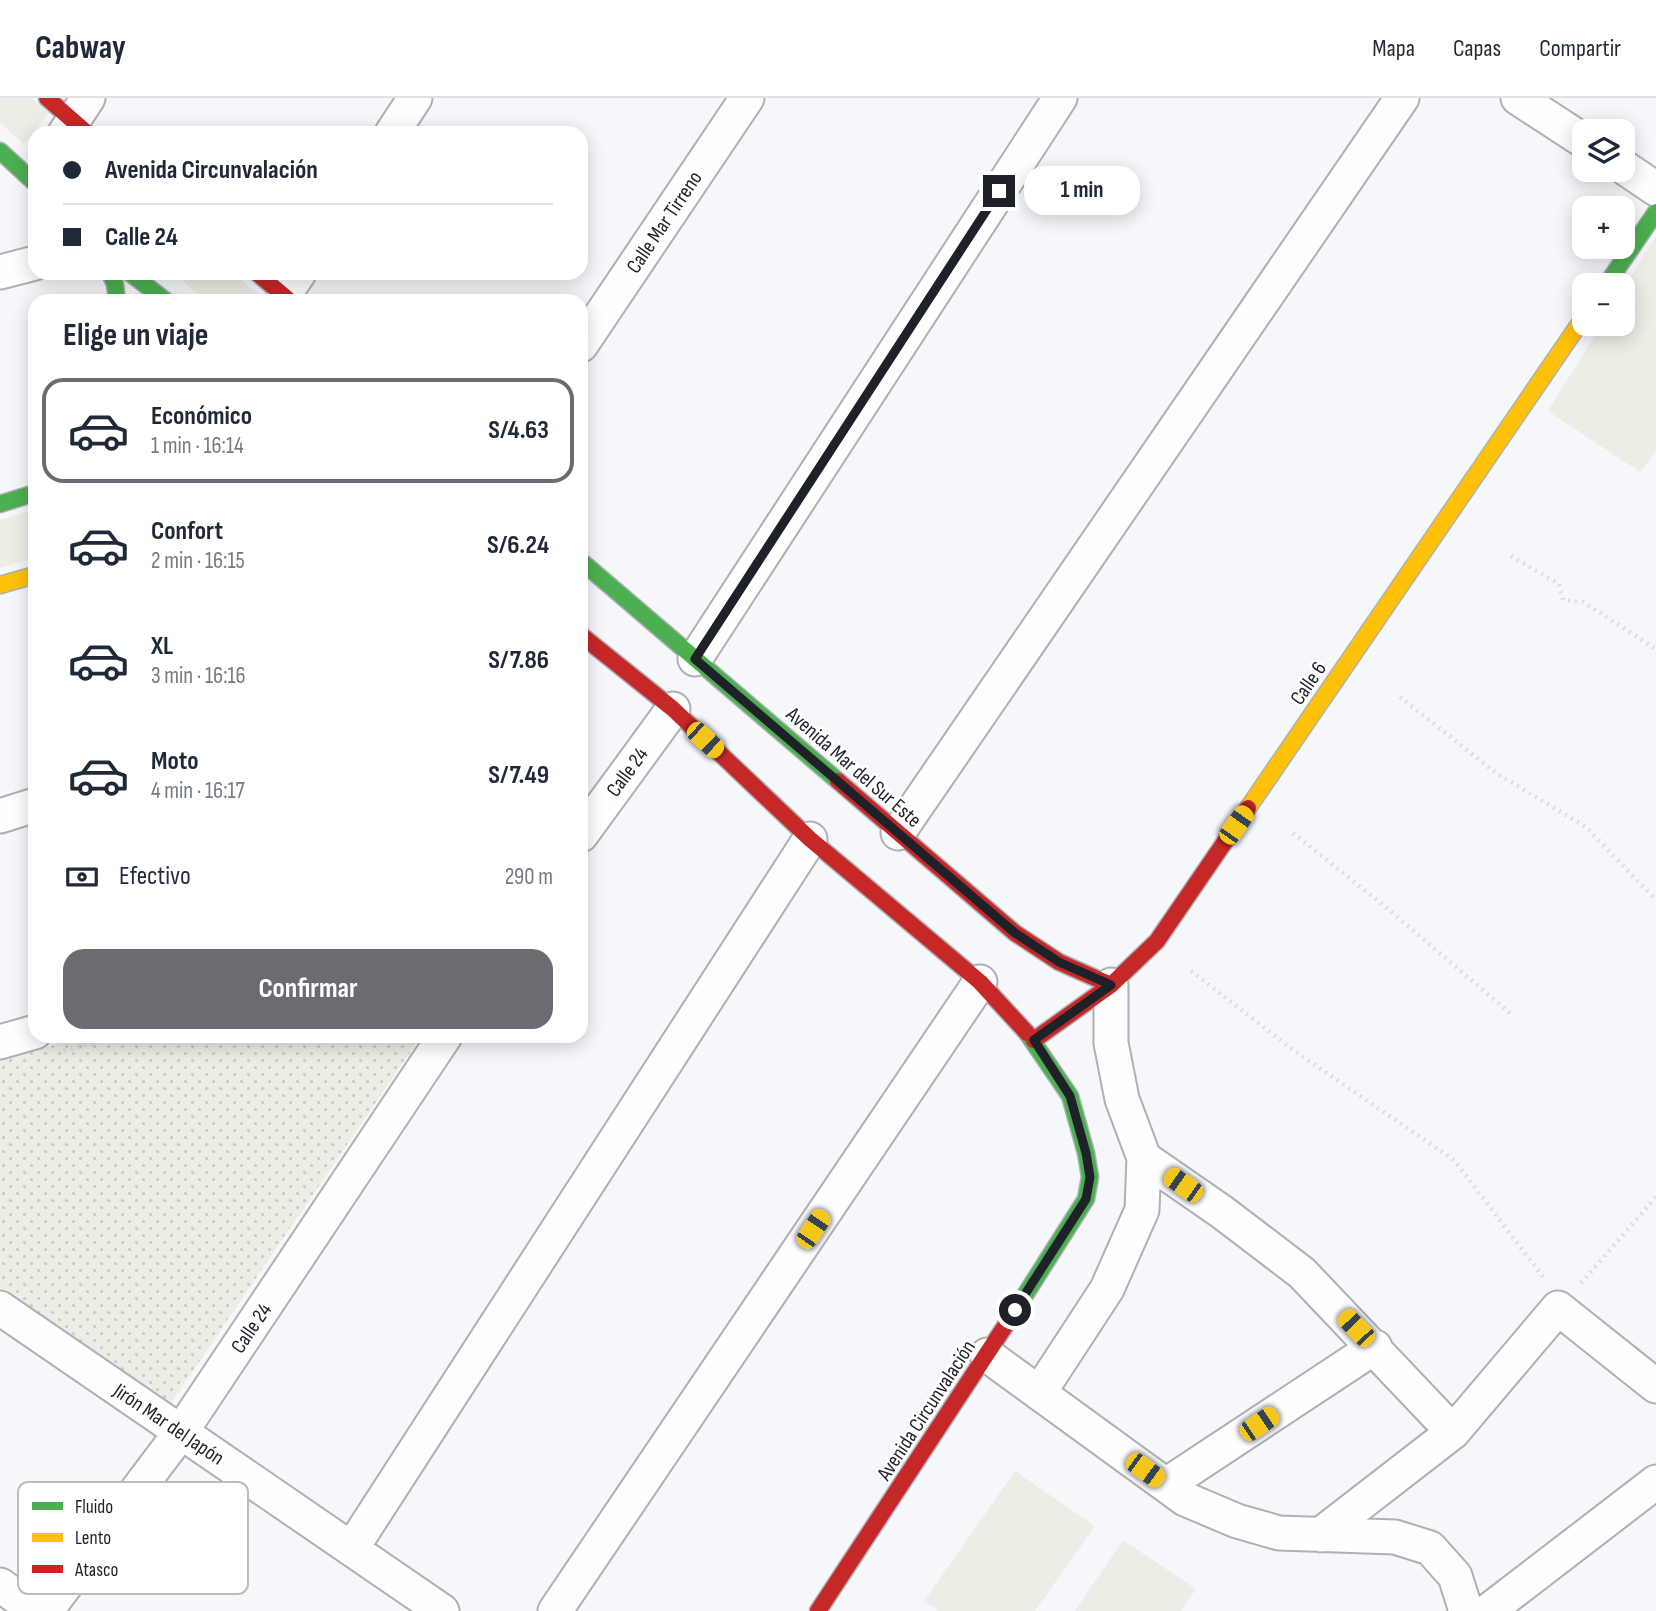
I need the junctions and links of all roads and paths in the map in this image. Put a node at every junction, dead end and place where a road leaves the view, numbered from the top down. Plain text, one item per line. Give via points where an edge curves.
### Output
1 (47, 98) edge
2 (415, 98) edge
3 (747, 98) edge
4 (1060, 98) edge
5 (1402, 98) edge
6 (1518, 98) edge
7 (78, 121) edge
8 (397, 126) edge
9 (1572, 133) edge
10 (0, 151) edge
11 (1635, 174) edge
12 (28, 175) edge
13 (1656, 188) edge
14 (1656, 212) edge
15 (28, 265) edge
16 (0, 272) edge
17 (1614, 273) edge
18 (140, 280) edge
19 (271, 280) edge
20 (291, 290) edge
21 (157, 294) edge
22 (588, 335) edge
23 (1572, 335) edge
24 (28, 495) edge
25 (0, 504) edge
26 (1511, 556) dead end
27 (588, 567) edge
28 (28, 577) edge
29 (0, 585) edge
30 (588, 643) edge
31 (1656, 649) edge
32 (695, 659) junction
33 (1400, 697) dead end
34 (673, 709) junction
35 (28, 807) edge
36 (0, 816) edge
37 (588, 825) edge
38 (898, 833) junction
39 (1293, 833) dead end
40 (810, 839) junction
41 (1656, 900) edge
42 (1191, 971) dead end
43 (980, 982) junction
44 (1111, 985) junction
45 (1511, 1014) dead end
46 (28, 1034) edge
47 (1034, 1040) junction
48 (0, 1042) edge
49 (439, 1043) edge
50 (1144, 1158) junction
51 (1656, 1197) edge
52 (0, 1308) edge
53 (1558, 1308) junction
54 (1374, 1347) junction
55 (987, 1355) junction
56 (1656, 1386) edge
57 (1039, 1393) junction
58 (181, 1432) junction
59 (1454, 1432) junction
60 (143, 1482) edge
61 (1656, 1482) edge
62 (1166, 1485) junction
63 (1320, 1535) junction
64 (352, 1548) junction
65 (0, 1585) edge
66 (59, 1594) edge
67 (36, 1611) edge
68 (46, 1611) edge
69 (442, 1611) edge
70 (555, 1611) edge
71 (818, 1611) edge
72 (1466, 1611) edge
73 (1488, 1611) edge

1 - 7 street
2 - 8 street
3 - 22 street, Calle Mar Tirreno
4 - 32 street
5 - 38 street
6 - 9 street
10 - 12 street
11 - 13 street
14 - 17 street
15 - 16 street
18 - 21 street
19 - 20 street
23 - 44 street, Calle 6 via 1157,941
24 - 25 street
26 - 31 path via 1559,584 1563,600 1583,602
27 - 32 street, Avenida Mar del Sur Este
28 - 29 street
30 - 34 street
32 - 38 street, Avenida Mar del Sur Este
33 - 41 path via 1496,773 1586,827
34 - 37 street, Calle 24
34 - 40 street
35 - 36 street
38 - 44 street, Avenida Mar del Sur Este via 1015,933 1059,962
39 - 45 path
40 - 43 street
40 - 64 street
42 - 53 path via 1293,1051 1454,1160 1546,1280
43 - 47 street
43 - 70 street
44 - 47 street, Calle 6
44 - 50 street via 1111,1043 1122,1099
46 - 48 street
47 - 55 street, Avenida Circunvalación via 1070,1096 1090,1177 1086,1199
49 - 58 street, Calle 24
50 - 54 street via 1302,1273
50 - 57 street via 1142,1210 1107,1289
51 - 53 path
52 - 58 street, Jirón Mar del Japón
53 - 56 street
53 - 59 street
54 - 59 street
54 - 62 street
55 - 57 street
55 - 71 street, Avenida Circunvalación
57 - 62 street
58 - 60 street, Calle 24
58 - 64 street, Jirón Mar del Japón
59 - 63 street
61 - 73 street
62 - 63 street via 1185,1499 1237,1521 1279,1533
63 - 72 street via 1395,1537 1430,1548 1455,1576
64 - 69 street, Jirón Mar del Japón
65 - 67 street
66 - 68 street, Calle 24

